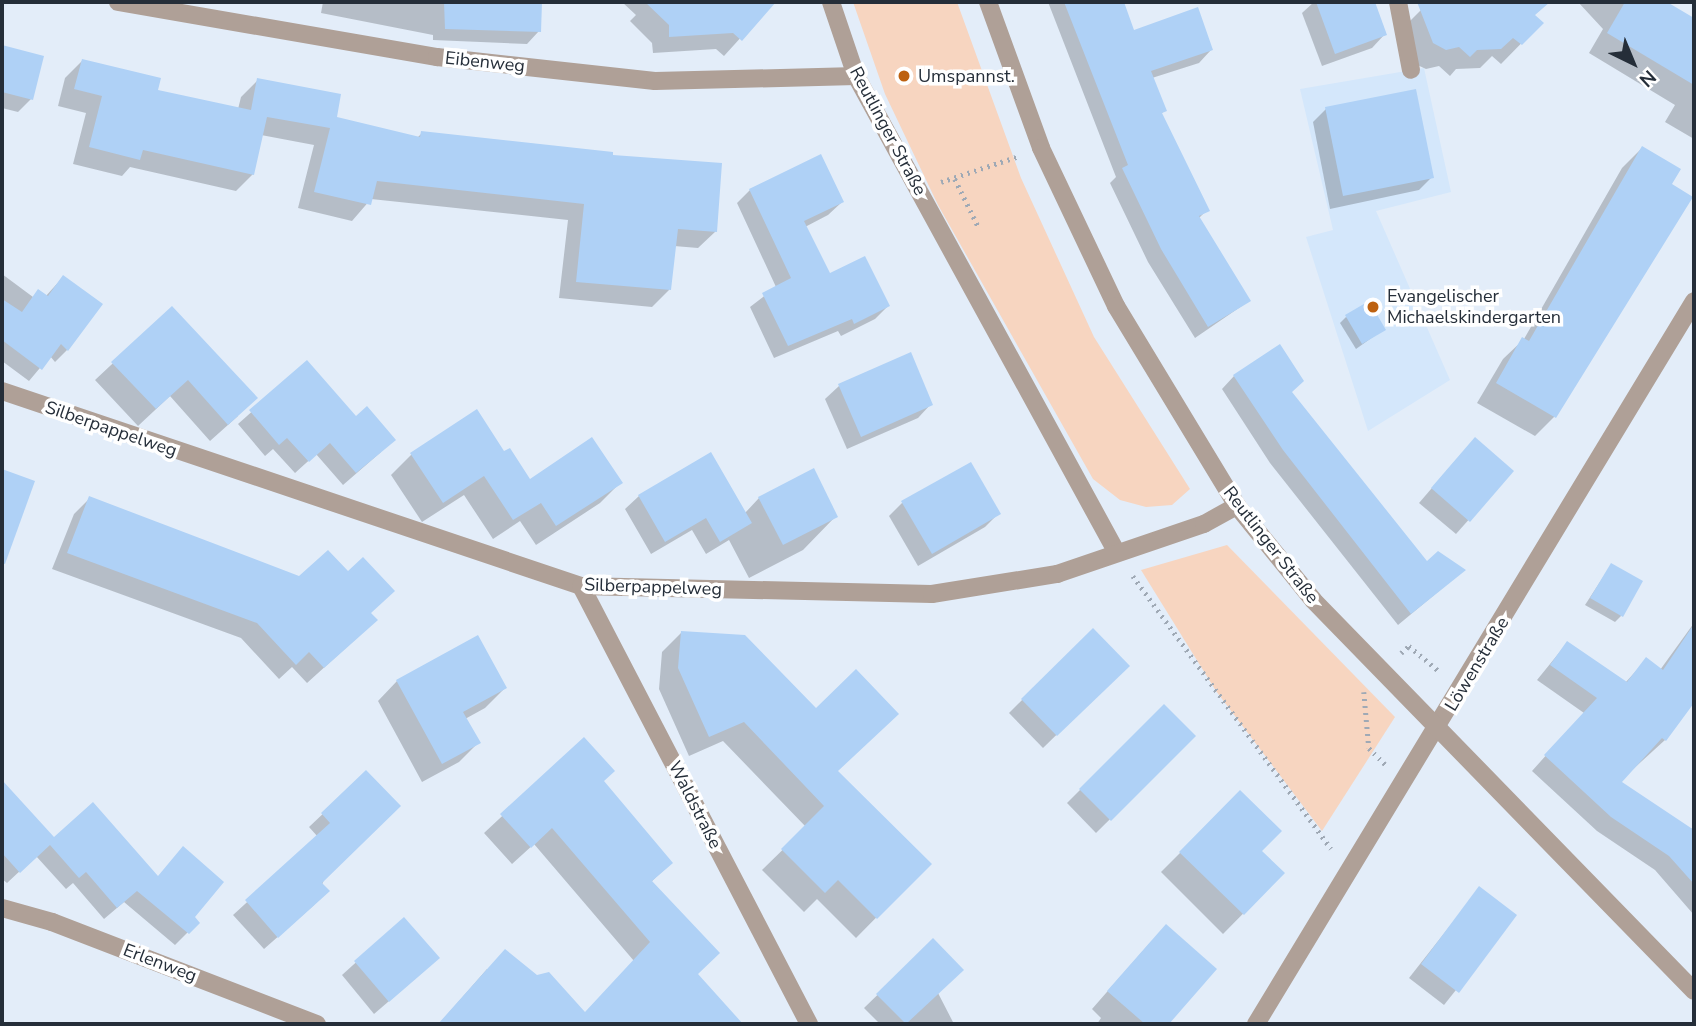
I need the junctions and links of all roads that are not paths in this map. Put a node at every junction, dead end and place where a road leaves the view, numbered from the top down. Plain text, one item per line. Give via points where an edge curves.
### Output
1 (118, 2) edge
2 (831, 2) edge
3 (988, 2) edge
4 (1398, 2) edge
5 (1411, 70) dead end
6 (856, 76) junction
7 (1694, 300) edge
8 (2, 391) edge
9 (1237, 506) junction
10 (1116, 551) junction
11 (581, 586) junction
12 (1437, 729) junction
13 (2, 908) edge
14 (1694, 991) edge
15 (317, 1024) edge
16 (809, 1024) edge
17 (1256, 1024) edge

1 - 6 street, Eibenweg via 437,57 655,80
2 - 6 street, Reutlinger Straße
3 - 9 street, Reutlinger Straße via 1041,148 1116,306
4 - 5 street
6 - 10 street, Reutlinger Straße
7 - 12 street, Löwenstraße
8 - 11 street, Silberpappelweg
9 - 10 street, Silberpappelweg via 1204,524
9 - 12 street, Reutlinger Straße via 1313,600
10 - 11 street, Silberpappelweg via 1057,574 932,594
11 - 16 street, Waldstraße
12 - 14 street, Reutlinger Straße
12 - 17 street, Löwenstraße
13 - 15 street, Erlenweg via 52,922

